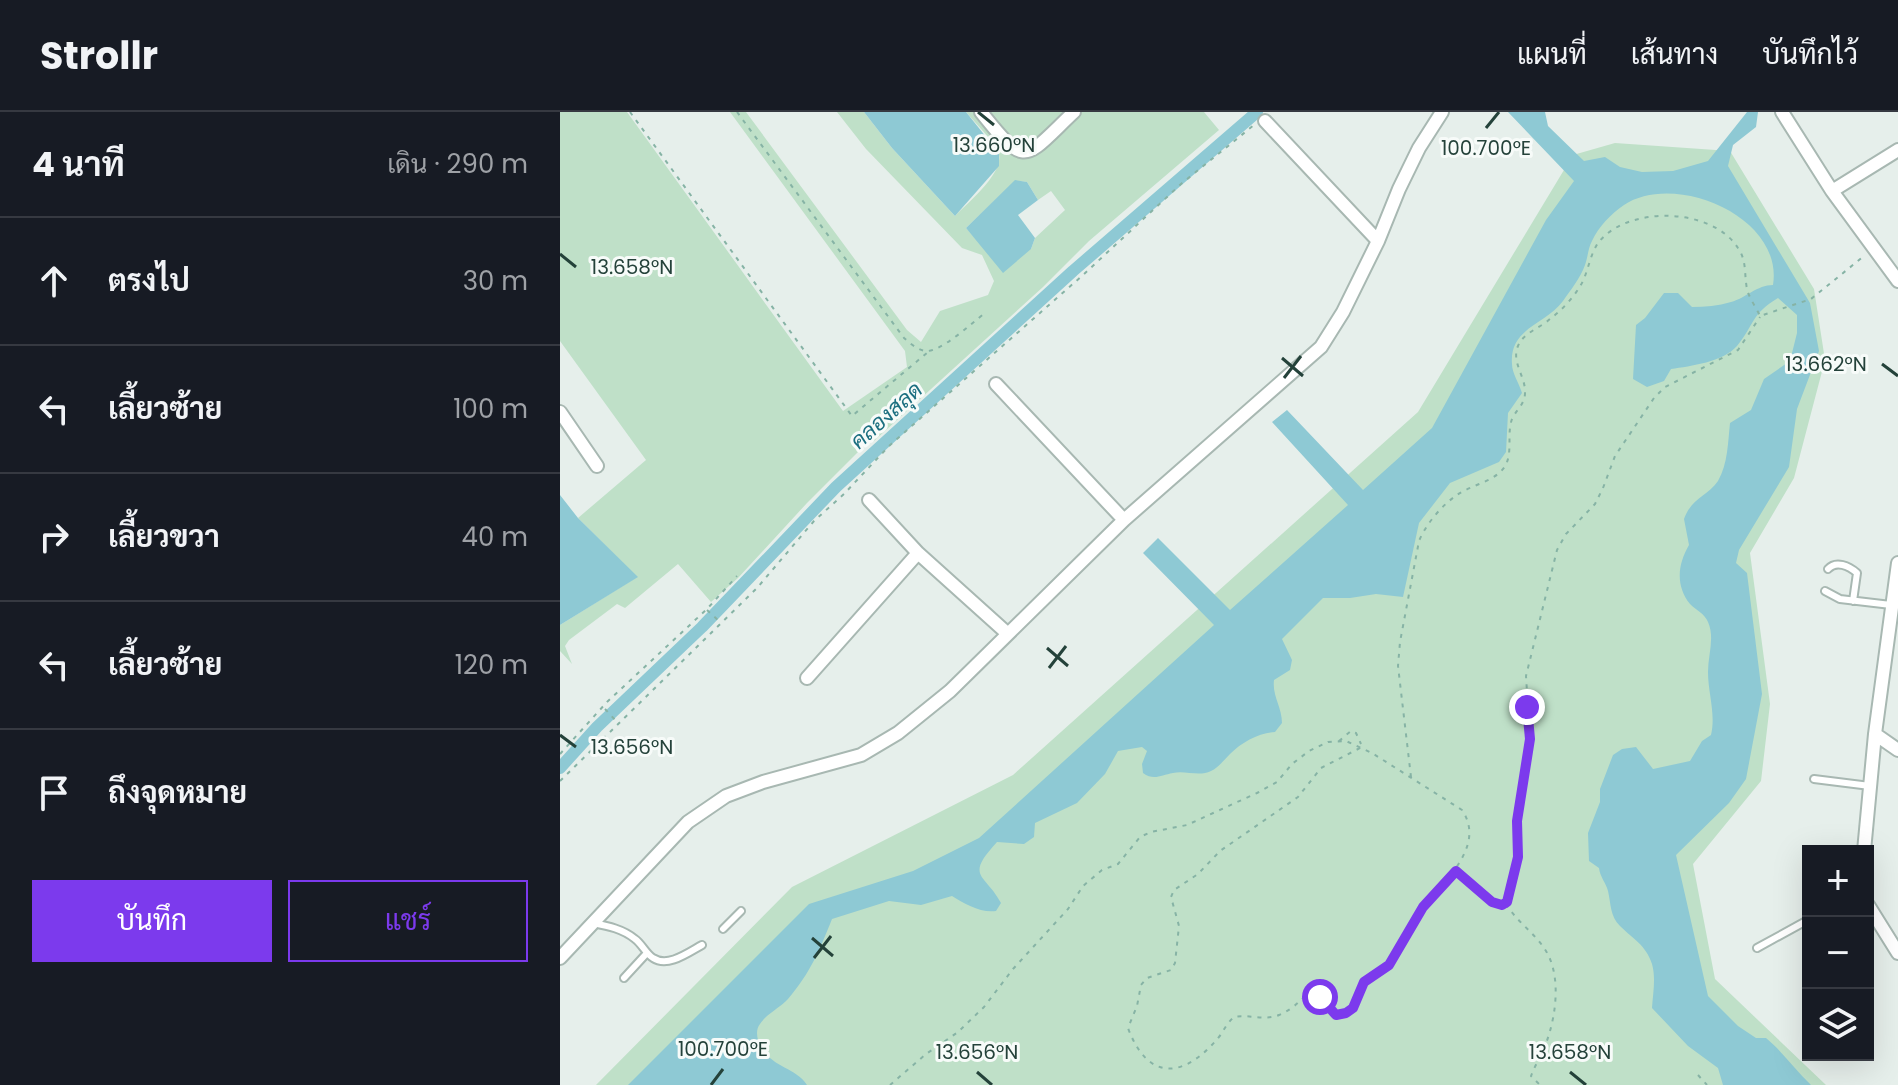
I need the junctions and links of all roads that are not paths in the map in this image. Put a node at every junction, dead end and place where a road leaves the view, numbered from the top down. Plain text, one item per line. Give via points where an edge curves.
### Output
1 (981, 112) edge
2 (1074, 112) edge
3 (1442, 112) edge
4 (1782, 112) edge
5 (1262, 121) road end
6 (1898, 150) edge
7 (1832, 191) junction
8 (1378, 241) junction
9 (1896, 274) edge
10 (996, 384) dead end
11 (560, 412) edge
12 (597, 466) dead end
13 (869, 500) dead end
14 (1124, 520) junction
15 (918, 553) junction
16 (1898, 563) edge
17 (1828, 569) dead end
18 (1825, 591) dead end
19 (1853, 601) junction
20 (1892, 605) junction
21 (1008, 634) junction
22 (807, 678) dead end
23 (1875, 734) junction
24 (1898, 750) edge
25 (1814, 779) dead end
26 (1870, 786) junction
27 (1865, 845) edge
28 (741, 911) dead end
29 (1874, 915) edge
30 (593, 923) junction
31 (1802, 923) edge
32 (723, 929) dead end
33 (702, 945) dead end
34 (1757, 948) dead end
35 (647, 953) junction
36 (1898, 953) edge
37 (560, 958) edge
38 (624, 978) dead end

1 - 2 street via 1009,146 1024,152 1033,150
3 - 8 street via 1419,148
4 - 7 street
5 - 8 street
6 - 7 street
7 - 9 street
8 - 14 street via 1321,347
10 - 14 street
11 - 12 street
13 - 15 street
14 - 21 street
15 - 21 street
15 - 22 street
16 - 20 street
17 - 19 lane via 1838,564 1857,573
18 - 19 lane
19 - 20 lane
20 - 23 street
21 - 30 street via 950,691 861,755 763,782 709,806
23 - 24 street
23 - 26 street
25 - 26 lane
26 - 27 street
28 - 32 lane
29 - 36 street
30 - 35 lane via 622,931
30 - 37 street
31 - 34 lane
33 - 35 lane via 670,960
35 - 38 lane

